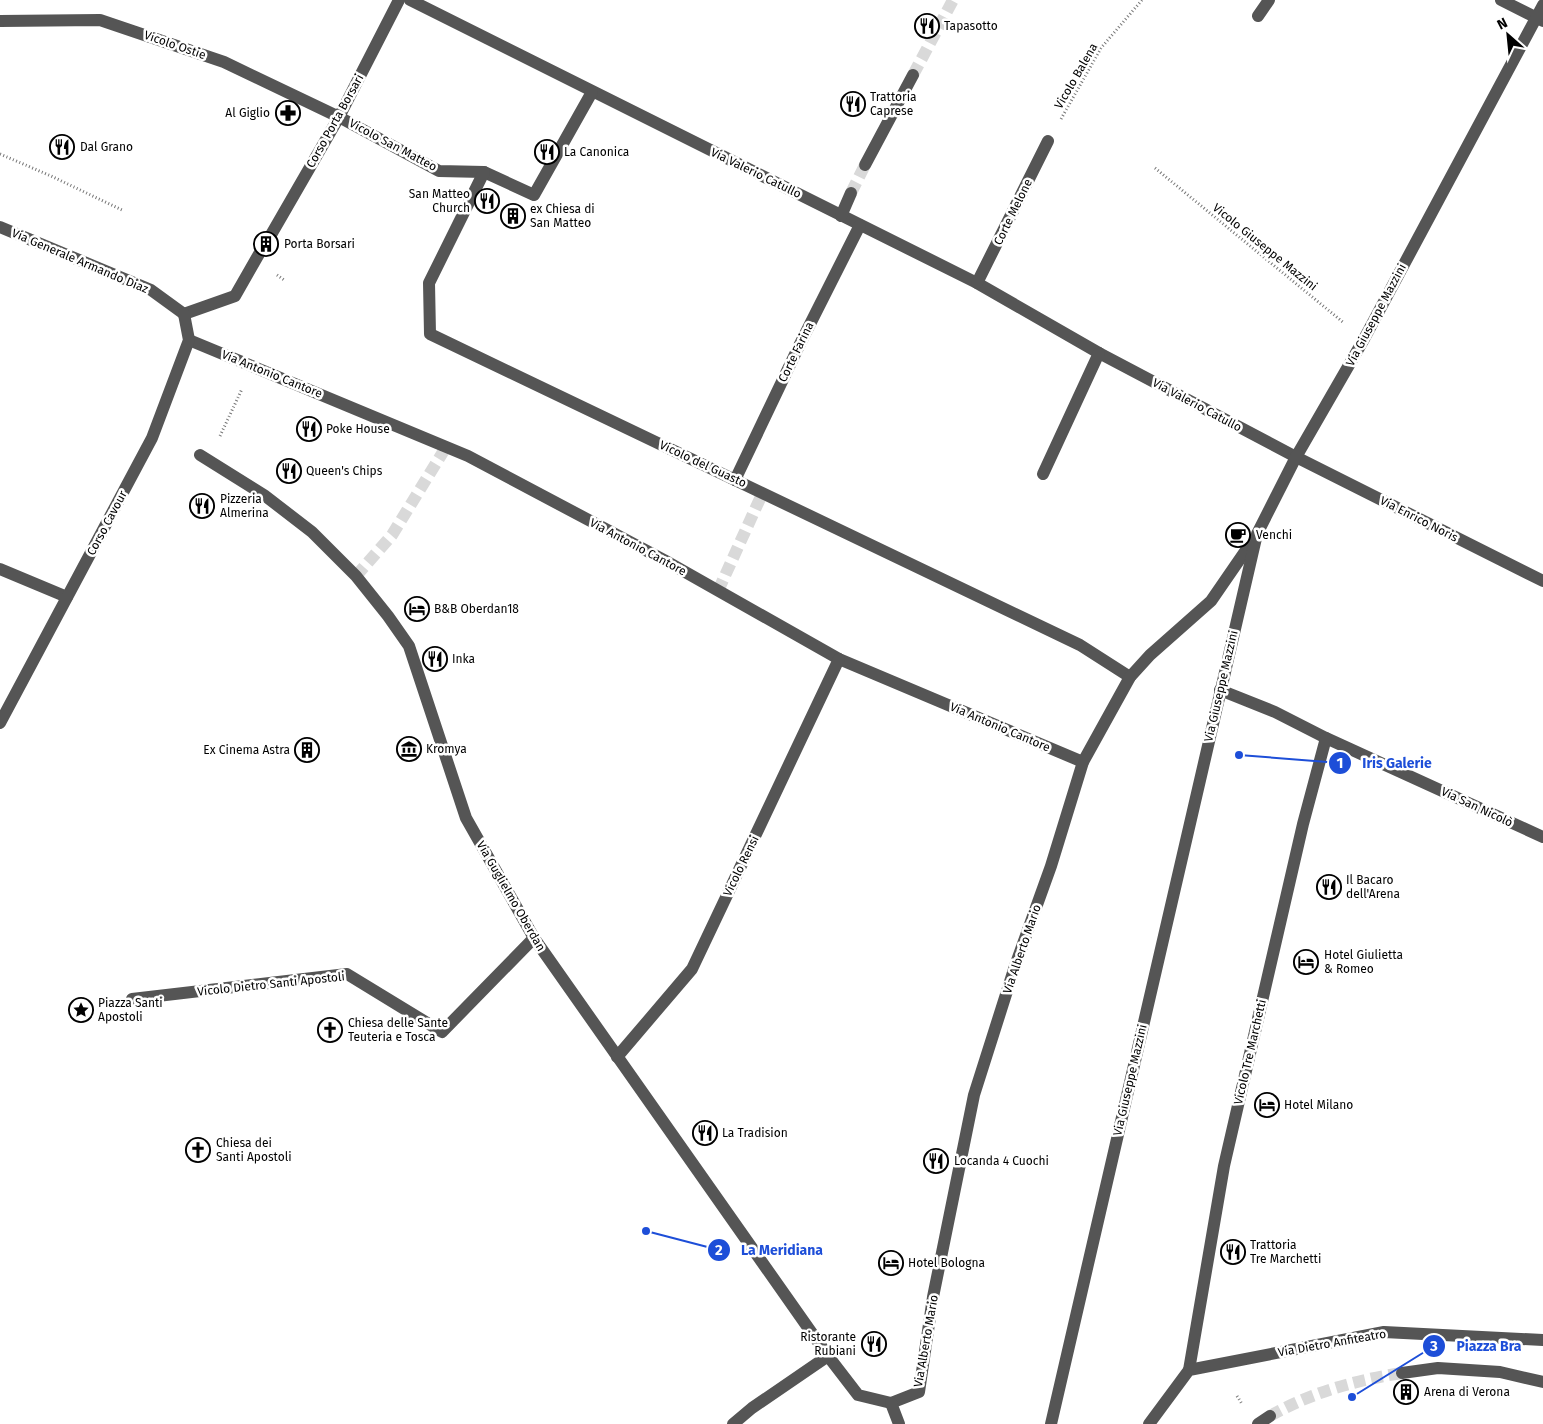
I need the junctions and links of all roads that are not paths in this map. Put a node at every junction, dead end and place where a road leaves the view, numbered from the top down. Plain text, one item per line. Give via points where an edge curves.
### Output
1 (399, 0) edge
2 (410, 0) edge
3 (1268, 0) edge
4 (1501, 0) edge
5 (1543, 5) edge
6 (1258, 16) dead end
7 (1540, 19) edge
8 (0, 21) edge
9 (913, 75) tunnel mouth
10 (592, 92) junction
11 (339, 117) junction
12 (1048, 141) road end
13 (865, 165) tunnel mouth
14 (484, 172) junction
15 (852, 194) tunnel mouth
16 (840, 216) junction
17 (860, 225) junction
18 (0, 227) edge
19 (978, 283) junction
20 (184, 314) junction
21 (189, 340) junction
22 (1098, 353) junction
23 (204, 457) road end
24 (1296, 457) junction
25 (1043, 474) dead end
26 (735, 480) junction
27 (1257, 534) junction
28 (0, 569) edge
29 (1543, 581) edge
30 (67, 597) junction
31 (839, 658) junction
32 (1130, 677) junction
33 (1220, 690) junction
34 (0, 723) edge
35 (1326, 738) junction
36 (1084, 762) junction
37 (1543, 837) edge
38 (534, 938) junction
39 (132, 999) dead end
40 (616, 1057) junction
41 (1543, 1340) edge
42 (828, 1356) junction
43 (1189, 1370) junction
44 (1402, 1373) tunnel mouth
45 (1543, 1382) edge
46 (891, 1403) junction
47 (1270, 1416) tunnel mouth
48 (733, 1424) edge
49 (899, 1424) edge
50 (1051, 1424) edge
51 (1149, 1424) edge
52 (1258, 1424) edge

1 - 11 street, Corso Porta Borsari
2 - 10 street, Via Valerio Catullo
3 - 6 street
4 - 7 street
5 - 7 street, Via Giuseppe Mazzini
7 - 24 street, Via Giuseppe Mazzini
8 - 11 street, Vicolo Ostie via 100,20 224,62
9 - 13 street
10 - 14 street, Vicolo San Matteo via 534,195
10 - 16 street, Via Valerio Catullo
11 - 14 street, Vicolo San Matteo via 438,171
11 - 20 street, Corso Porta Borsari via 235,296
12 - 19 street, Corte Melone
14 - 26 street, Vicolo del Guasto via 429,282 430,334
15 - 16 street
16 - 17 street, Via Valerio Catullo
17 - 19 street, Via Valerio Catullo
17 - 26 street, Corte Farina
18 - 20 street, Via Generale Armando Diaz via 151,290
19 - 22 street, Via Valerio Catullo
20 - 21 street
21 - 30 street, Corso Cavour via 152,438
21 - 31 street, Via Antonio Cantore via 468,456
22 - 24 street, Via Valerio Catullo
22 - 25 street
23 - 38 street, Via Guglielmo Oberdan via 312,532 356,576 409,646 466,818
24 - 27 street, Via Giuseppe Mazzini
24 - 29 street, Via Enrico Noris
26 - 32 street, Vicolo del Guasto via 1080,645
27 - 32 street, Via Alberto Mario via 1211,601
27 - 33 street, Via Giuseppe Mazzini
28 - 30 street
30 - 34 street, Corso Cavour
31 - 36 street, Via Antonio Cantore
31 - 40 street, Vicolo Rensi via 692,968
32 - 36 street, Via Alberto Mario
33 - 35 street, Via San Nicolò via 1275,712
33 - 50 street, Via Giuseppe Mazzini
35 - 37 street, Via San Nicolò
35 - 43 street, Vicolo Tre Marchetti via 1224,1166
36 - 46 street, Via Alberto Mario via 974,1095 933,1297 919,1392
38 - 39 street, Vicolo Dietro Santi Apostoli via 442,1032 347,974
38 - 40 street, Via Guglielmo Oberdan
40 - 42 street, Via Guglielmo Oberdan
41 - 43 street, Via Dietro Anfiteatro via 1384,1332
42 - 46 street, Via Guglielmo Oberdan via 858,1395
42 - 48 street
43 - 51 street
44 - 45 street via 1438,1368 1500,1372
46 - 49 street
47 - 52 street

